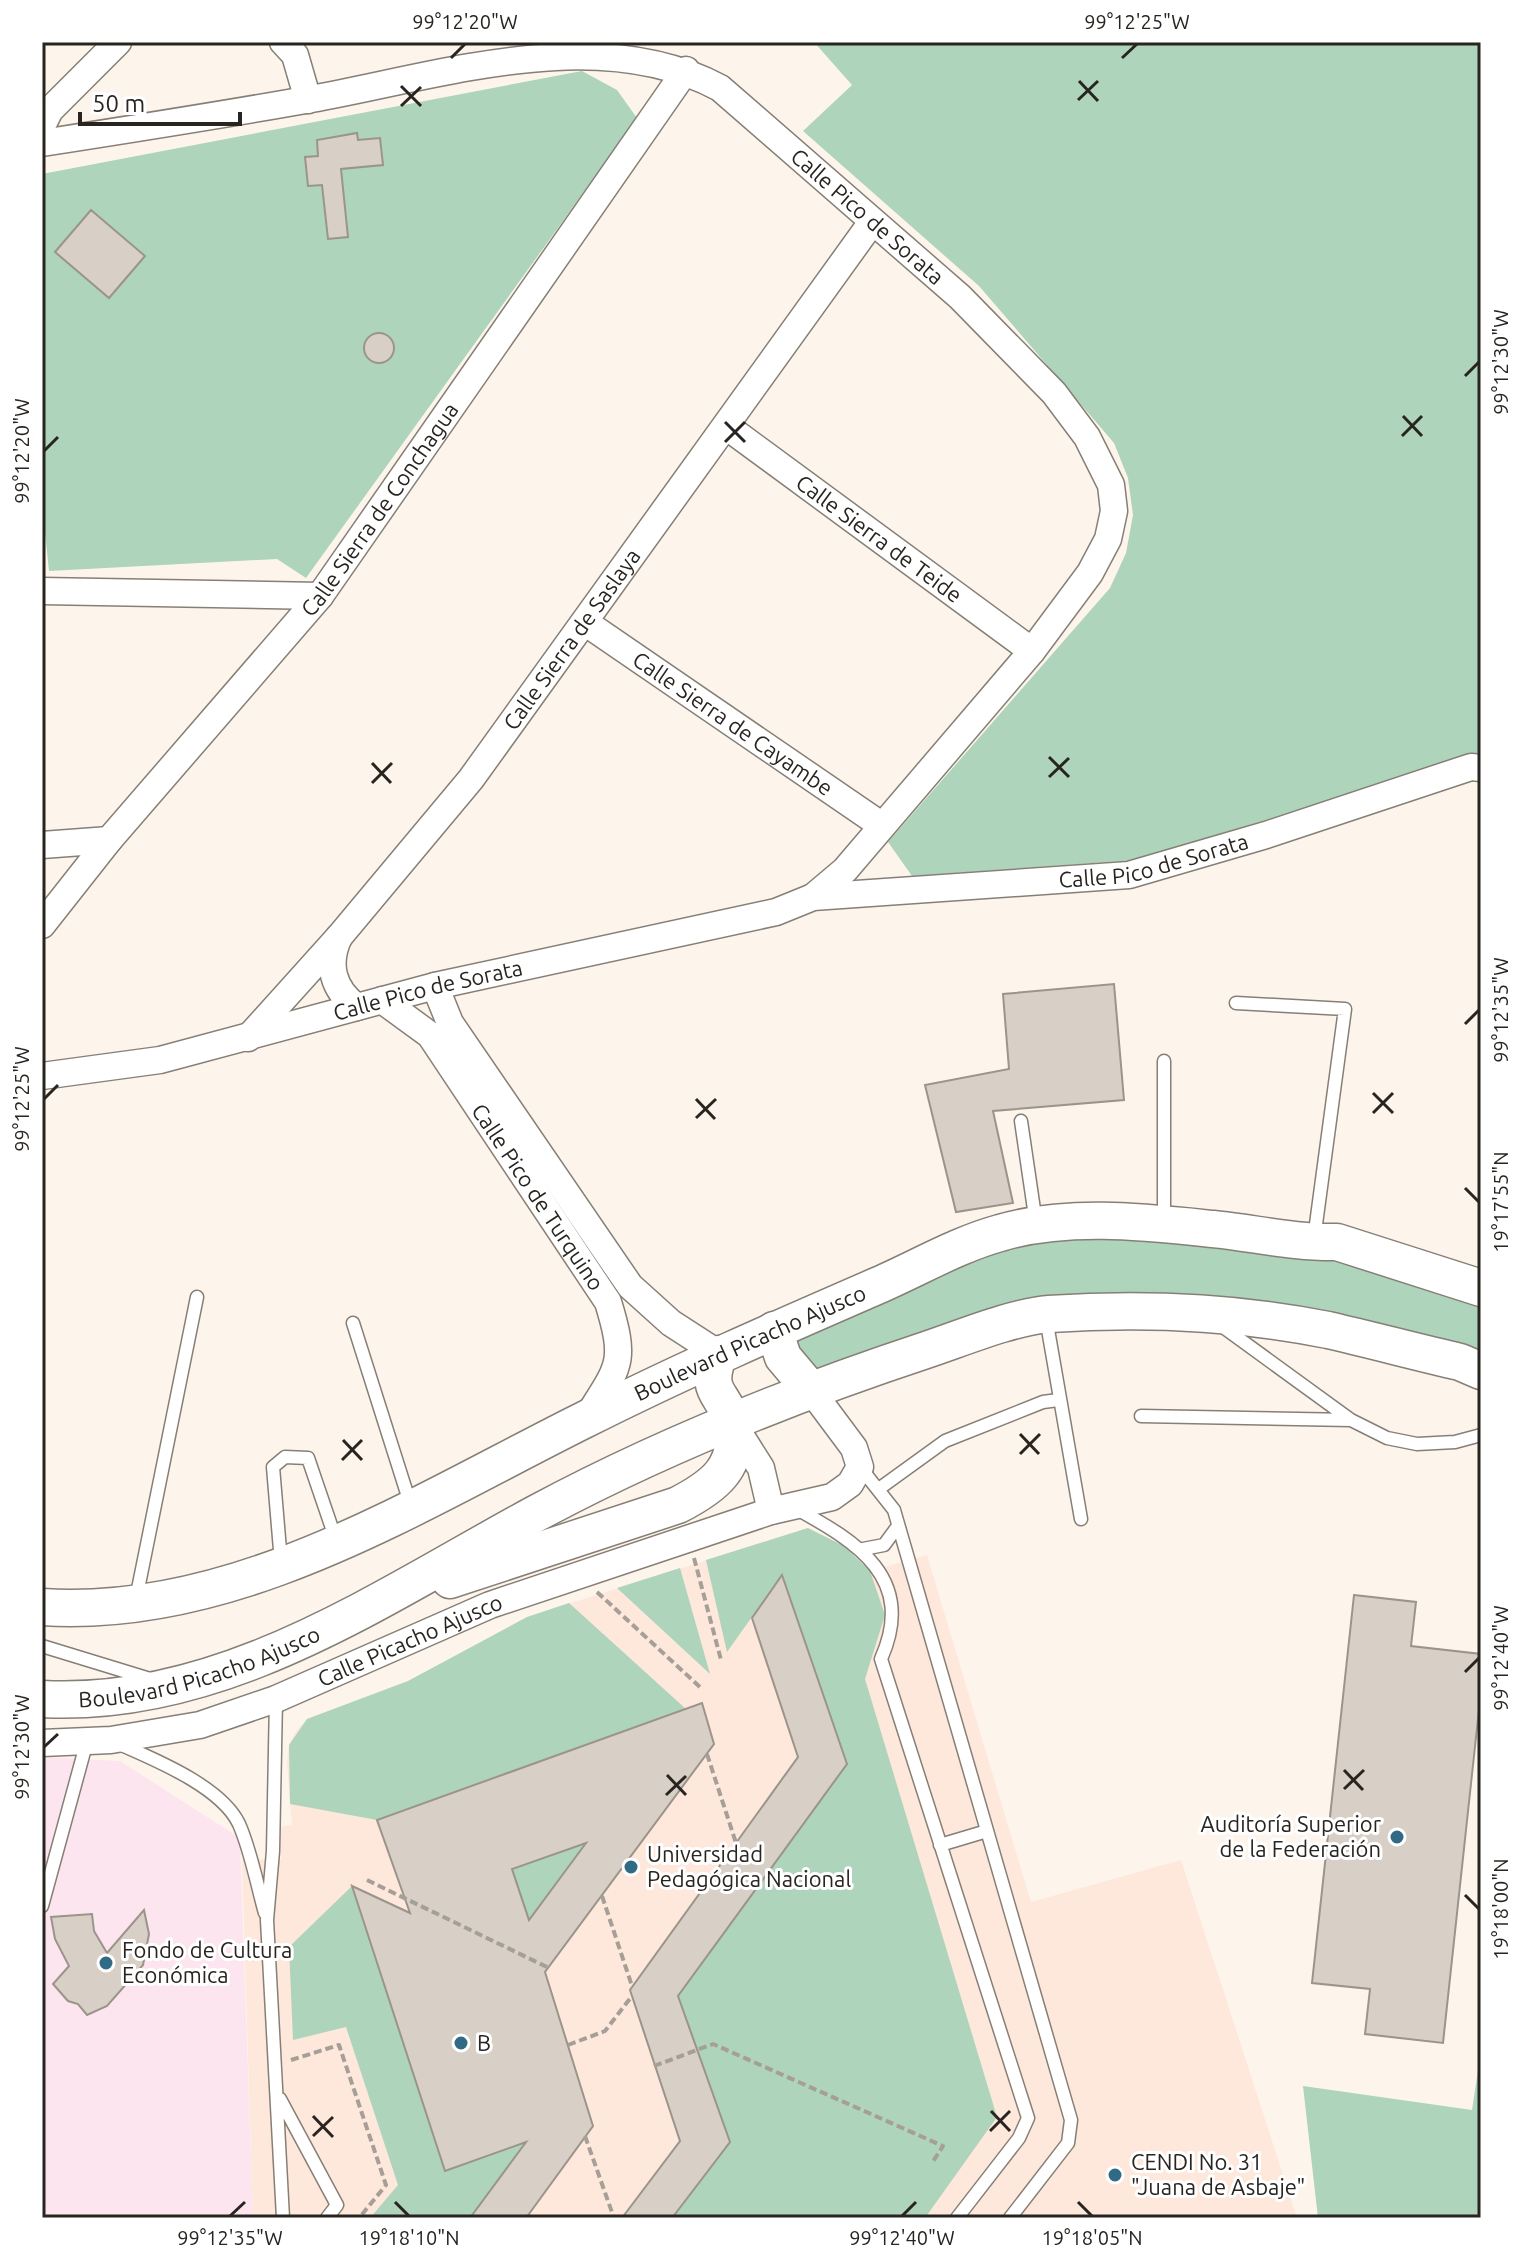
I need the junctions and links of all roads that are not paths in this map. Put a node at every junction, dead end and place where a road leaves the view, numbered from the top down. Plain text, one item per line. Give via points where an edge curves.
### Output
1 (118, 42) edge
2 (296, 46) edge
3 (686, 70) junction
4 (308, 100) junction
5 (42, 126) edge
6 (42, 143) edge
7 (872, 222) junction
8 (726, 426) junction
9 (42, 591) edge
10 (320, 596) junction
11 (586, 623) junction
12 (1032, 651) junction
13 (1481, 768) edge
14 (881, 825) junction
15 (109, 840) junction
16 (42, 845) edge
17 (813, 897) junction
18 (42, 925) edge
19 (339, 937) junction
20 (435, 986) junction
21 (382, 1000) junction
22 (1236, 1003) dead end
23 (357, 1007) junction
24 (248, 1038) junction
25 (1164, 1061) dead end
26 (42, 1076) edge
27 (1021, 1121) dead end
28 (1036, 1226) junction
29 (1164, 1226) junction
30 (1314, 1242) junction
31 (1481, 1288) edge
32 (197, 1297) dead end
33 (1045, 1314) junction
34 (1204, 1314) junction
35 (353, 1323) dead end
36 (774, 1330) junction
37 (719, 1354) junction
38 (1481, 1371) edge
39 (810, 1389) junction
40 (1058, 1400) junction
41 (1141, 1416) dead end
42 (586, 1419) junction
43 (1351, 1420) junction
44 (732, 1422) junction
45 (1481, 1435) edge
46 (860, 1467) junction
47 (880, 1488) junction
48 (782, 1508) junction
49 (413, 1509) junction
50 (1081, 1519) dead end
51 (898, 1526) junction
52 (336, 1543) junction
53 (863, 1549) junction
54 (282, 1563) junction
55 (377, 1604) junction
56 (135, 1605) junction
57 (42, 1607) edge
58 (42, 1646) edge
59 (175, 1687) junction
60 (42, 1699) edge
61 (276, 1699) junction
62 (99, 1741) junction
63 (42, 1743) edge
64 (987, 1831) junction
65 (940, 1845) junction
66 (42, 1906) edge
67 (267, 1920) junction
68 (277, 2095) junction
69 (283, 2218) edge
70 (327, 2218) edge
71 (957, 2218) edge
72 (1010, 2218) edge

1 - 5 street via 50,110
2 - 4 street
3 - 4 street, Calle Pico de Sorata via 614,58 524,59
3 - 7 street, Calle Pico de Sorata via 720,88
3 - 10 street, Calle Sierra de Conchagua
4 - 6 street, Calle Pico de Sorata
7 - 8 street, Calle Sierra de Saslaya
7 - 12 street, Calle Pico de Sorata via 960,297 1054,393 1087,437 1111,485 1114,511 1108,539 1090,573
8 - 11 street, Calle Sierra de Saslaya
8 - 12 street, Calle Sierra de Teide
9 - 10 street
10 - 15 street, Calle Sierra de Conchagua
11 - 14 street, Calle Sierra de Cayambe
11 - 19 street, Calle Sierra de Saslaya via 471,779
12 - 14 street, Calle Pico de Sorata
13 - 17 street, Calle Pico de Sorata via 1129,875
14 - 17 street, Calle Pico de Sorata via 845,870
15 - 16 street
15 - 18 street, Calle Sierra de Conchagua
17 - 20 street, Calle Pico de Sorata via 776,912
19 - 23 street via 332,955 333,975
19 - 24 street, Calle Sierra de Saslaya
20 - 21 street, Calle Pico de Sorata
20 - 37 street, Calle Pico de Turquino via 450,1023 630,1286 671,1323
21 - 23 street, Calle Pico de Sorata
21 - 42 street, Calle Pico de Turquino via 430,1035 608,1302 620,1361
22 - 30 lane via 1345,1009
23 - 24 street, Calle Pico de Sorata
24 - 26 street, Calle Pico de Sorata via 160,1060
25 - 29 lane
27 - 28 lane
28 - 29 main road, Boulevard Picacho Ajusco via 1065,1221
28 - 36 main road, Boulevard Picacho Ajusco via 999,1233
29 - 30 main road, Boulevard Picacho Ajusco
30 - 31 main road, Boulevard Picacho Ajusco via 1337,1242
32 - 56 lane
33 - 34 main road, Boulevard Picacho Ajusco
33 - 39 main road, Boulevard Picacho Ajusco
33 - 40 lane
34 - 38 main road, Boulevard Picacho Ajusco via 1325,1330
34 - 43 lane
35 - 49 lane
36 - 37 main road, Boulevard Picacho Ajusco
36 - 39 main road via 783,1357
37 - 42 main road, Boulevard Picacho Ajusco
37 - 44 main road via 714,1390
39 - 44 main road, Boulevard Picacho Ajusco
39 - 46 street via 854,1448
40 - 47 lane via 945,1441
40 - 50 lane
41 - 43 lane
42 - 49 main road, Boulevard Picacho Ajusco
43 - 45 lane via 1387,1438 1417,1444
44 - 48 street
44 - 55 main road, Boulevard Picacho Ajusco via 539,1512
44 - 55 main road via 733,1450 726,1471 688,1500
46 - 47 lane
46 - 48 street, Calle Picacho Ajusco via 850,1484 832,1497
47 - 51 lane
48 - 53 lane
48 - 61 street, Calle Picacho Ajusco via 490,1605
49 - 52 main road, Boulevard Picacho Ajusco
51 - 53 lane via 884,1545
51 - 64 lane
52 - 54 main road, Boulevard Picacho Ajusco
52 - 54 lane via 308,1458 285,1457 273,1467
53 - 65 lane via 877,1564 894,1616 881,1659
54 - 56 main road, Boulevard Picacho Ajusco via 201,1592
55 - 59 main road, Boulevard Picacho Ajusco via 215,1676
56 - 57 main road, Boulevard Picacho Ajusco
58 - 59 lane
59 - 60 main road, Boulevard Picacho Ajusco
61 - 62 street, Calle Picacho Ajusco via 200,1725
61 - 67 lane
62 - 63 street, Calle Picacho Ajusco
62 - 66 lane
62 - 67 lane via 162,1763 209,1792 238,1822
64 - 65 lane
64 - 72 lane via 1072,2133
65 - 71 lane via 1028,2118 1019,2138
67 - 68 lane
68 - 69 lane
68 - 70 lane via 337,2205

